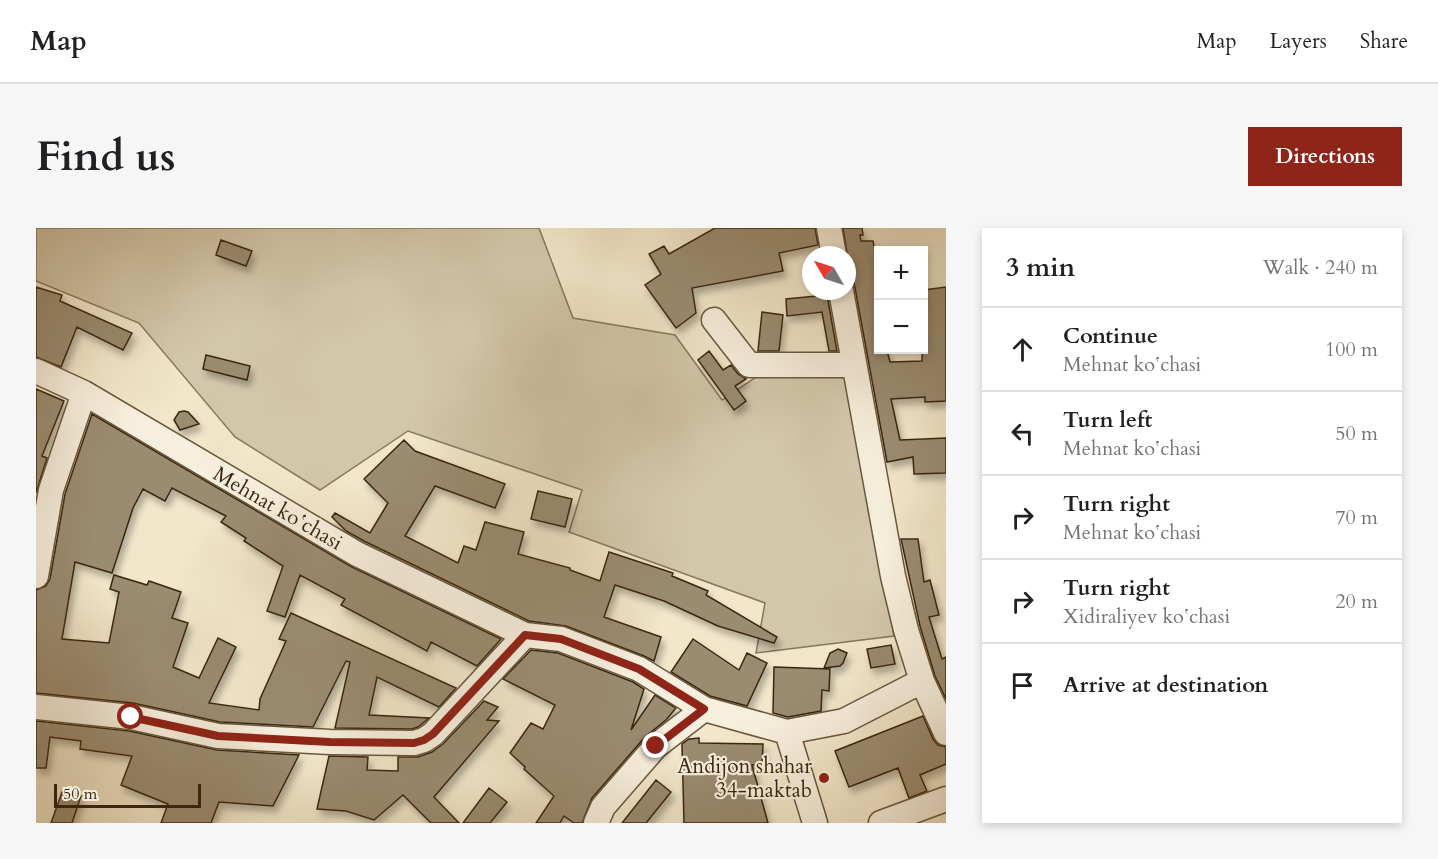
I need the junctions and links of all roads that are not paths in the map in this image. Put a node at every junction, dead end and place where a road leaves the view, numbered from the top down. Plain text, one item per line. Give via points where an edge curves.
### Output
1 (829, 228) edge
2 (832, 246) edge
3 (843, 300) edge
4 (714, 320) dead end
5 (854, 365) junction
6 (36, 371) edge
7 (84, 393) junction
8 (36, 576) edge
9 (525, 635) junction
10 (922, 681) junction
11 (36, 707) edge
12 (704, 709) junction
13 (787, 732) junction
14 (946, 733) edge
15 (946, 799) edge
16 (596, 823) edge
17 (815, 823) edge
18 (881, 823) edge

1 - 2 street
3 - 5 street
4 - 5 street via 749,364
5 - 10 street via 893,576
6 - 7 street, Mehnat koʻchasi
7 - 8 street via 51,490
7 - 9 street, Mehnat koʻchasi via 357,554
9 - 11 street via 433,734 414,743 218,736 131,717
9 - 12 street, Mehnat koʻchasi via 561,639 639,669
10 - 13 street, Mehnat koʻchasi via 844,721
10 - 14 street
12 - 13 street, Mehnat koʻchasi
12 - 16 street via 656,746 603,807
13 - 17 street
15 - 18 street

